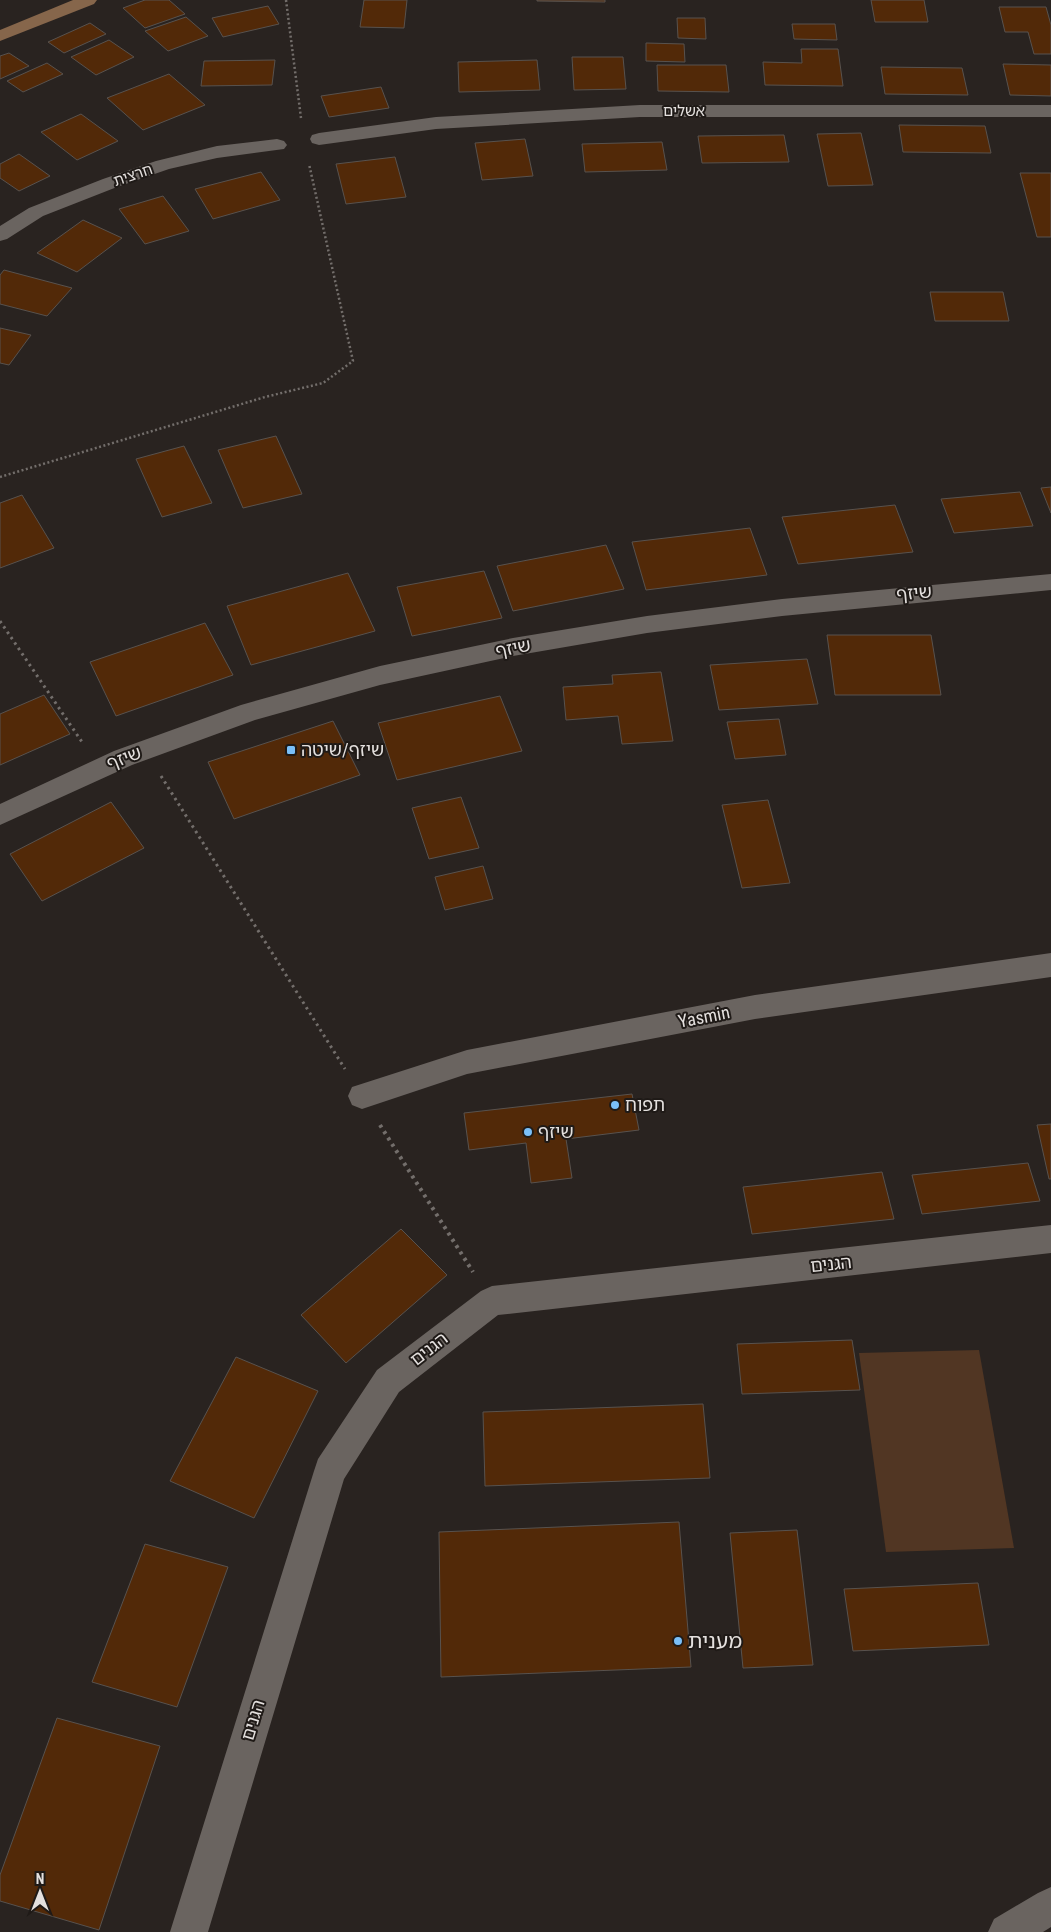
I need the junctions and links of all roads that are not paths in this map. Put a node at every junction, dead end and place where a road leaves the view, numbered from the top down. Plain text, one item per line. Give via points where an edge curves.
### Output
1 (88, 0) edge
2 (0, 36) edge
3 (1051, 111) edge
4 (319, 139) dead end
5 (277, 145) dead end
6 (0, 235) edge
7 (1051, 582) edge
8 (0, 815) edge
9 (1051, 965) edge
10 (362, 1096) road end
11 (1051, 1240) edge
12 (1051, 1906) edge
13 (189, 1932) edge
14 (1007, 1932) edge

1 - 2 street
3 - 4 street, אשלים via 640,111 436,123
5 - 6 street, חרצית via 217,152 162,165 36,212
7 - 8 street, שיזף via 771,608 678,620 391,673 283,702 144,750
9 - 10 street, Yasmin via 745,1009 467,1062
11 - 13 street, הגנים via 492,1301 388,1380 330,1471
12 - 14 street

